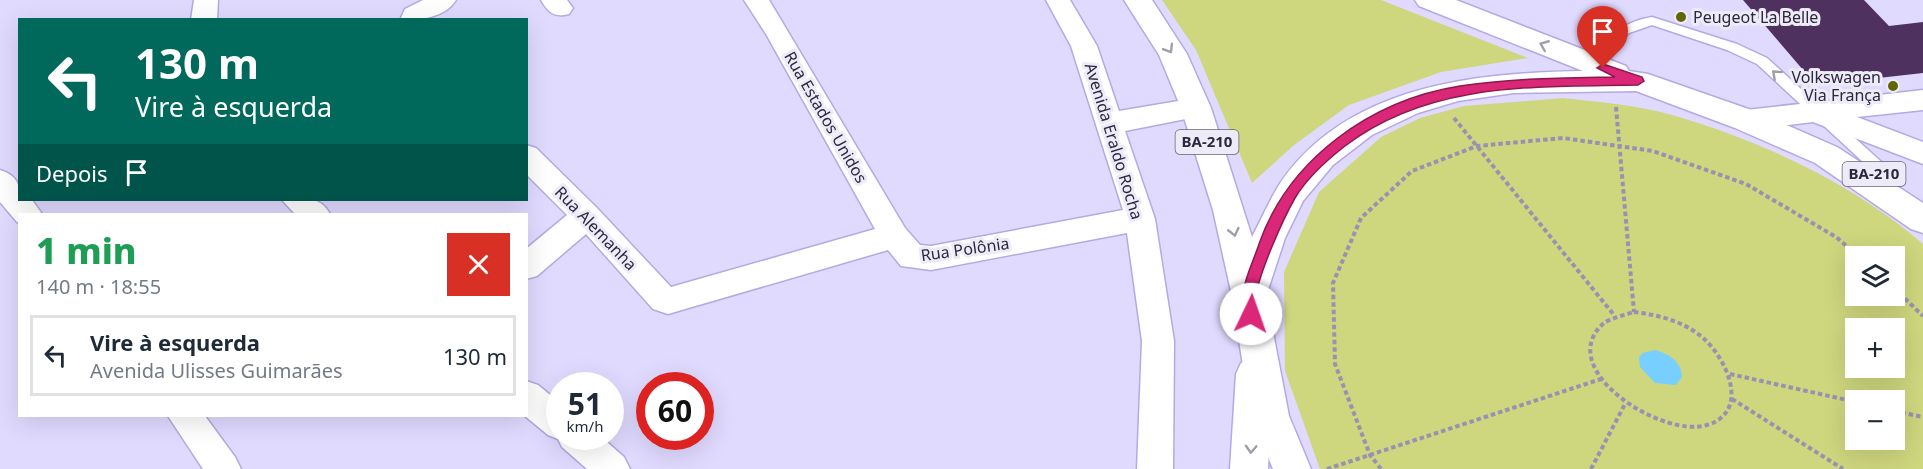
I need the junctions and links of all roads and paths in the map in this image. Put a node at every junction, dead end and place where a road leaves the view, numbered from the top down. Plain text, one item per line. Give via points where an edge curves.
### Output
1 (206, 0) edge
2 (444, 0) edge
3 (756, 0) edge
4 (1058, 0) edge
5 (1138, 0) edge
6 (1431, 0) edge
7 (204, 18) edge
8 (413, 18) edge
9 (1585, 62) junction
10 (1633, 93) junction
11 (1436, 97) junction
12 (1923, 100) edge
13 (1196, 108) junction
14 (1819, 114) junction
15 (1746, 120) junction
16 (1111, 123) junction
17 (1477, 146) junction
18 (1620, 146) junction
19 (1923, 153) edge
20 (1826, 155) junction
21 (528, 158) edge
22 (0, 181) edge
23 (1894, 182) junction
24 (1923, 194) edge
25 (298, 201) edge
26 (26, 213) edge
27 (314, 213) edge
28 (587, 216) junction
29 (1140, 219) junction
30 (1923, 220) edge
31 (894, 236) junction
32 (1846, 246) edge
33 (528, 265) edge
34 (1249, 296) junction
35 (1905, 299) edge
36 (1634, 312) junction
37 (1614, 315) junction
38 (1923, 316) edge
39 (1256, 348) junction
40 (1730, 374) junction
41 (1600, 379) junction
42 (528, 398) edge
43 (1732, 399) junction
44 (1845, 400) edge
45 (1625, 404) junction
46 (546, 412) edge
47 (1905, 413) edge
48 (186, 417) edge
49 (1923, 417) edge
50 (590, 450) edge
51 (1370, 455) junction
52 (223, 469) edge
53 (612, 469) edge
54 (1155, 469) edge
55 (1250, 469) edge
56 (1292, 469) edge
57 (1327, 469) edge
58 (1381, 469) edge
59 (1591, 469) edge
60 (1843, 469) edge

1 - 7 street
2 - 8 street
3 - 31 street, Rua Estados Unidos
4 - 16 street, Avenida Eraldo Rocha via 1084,46
5 -> 13 main road, BA-210 via 1173,54
9 -> 6 main road, BA-210
9 - 10 main road, BA-210
14 -> 9 lane via 1762,61 1652,21 1639,22
10 - 11 main road, BA-210 via 1514,83 1458,90
10 - 15 main road, BA-210
10 - 18 path via 1616,103
11 - 17 path
11 - 34 main road, BA-210 via 1407,105 1361,127 1322,156 1291,194 1268,238
12 - 14 street
13 - 16 street
13 -> 34 main road, BA-210 via 1229,210
14 - 15 street
14 - 19 street
14 - 23 lane
15 - 20 main road, BA-210
16 - 29 street, Avenida Eraldo Rocha
17 - 18 path via 1563,138
17 - 37 path
17 - 51 path via 1412,171 1361,218 1333,283 1335,364
18 - 32 path via 1653,151 1746,184
18 - 36 path
20 - 23 main road, BA-210
20 - 30 main road, BA-210
21 - 28 street, Rua Alemanha
22 - 26 street
23 - 24 main road, BA-210
25 - 27 street
28 - 31 street, Rua Alemanha via 670,302
28 - 33 street
29 - 31 street, Rua Polônia via 931,258 912,257
29 - 54 street, Avenida Eraldo Rocha via 1158,341
34 - 39 main road, BA-210
35 - 38 path
36 - 37 path
36 - 40 path via 1681,323 1703,337 1720,355
37 - 41 path via 1600,325 1592,340 1592,359
39 -> 55 main road, BA-210
39 - 56 main road, BA-210 via 1270,416
40 - 43 path
40 - 44 path
41 - 45 path
41 - 51 path
42 - 46 street
43 - 45 path via 1719,420 1702,427 1657,422
43 - 60 path
45 - 59 path
47 - 49 path
48 - 52 street
50 - 53 street
51 - 57 path
51 - 58 path

